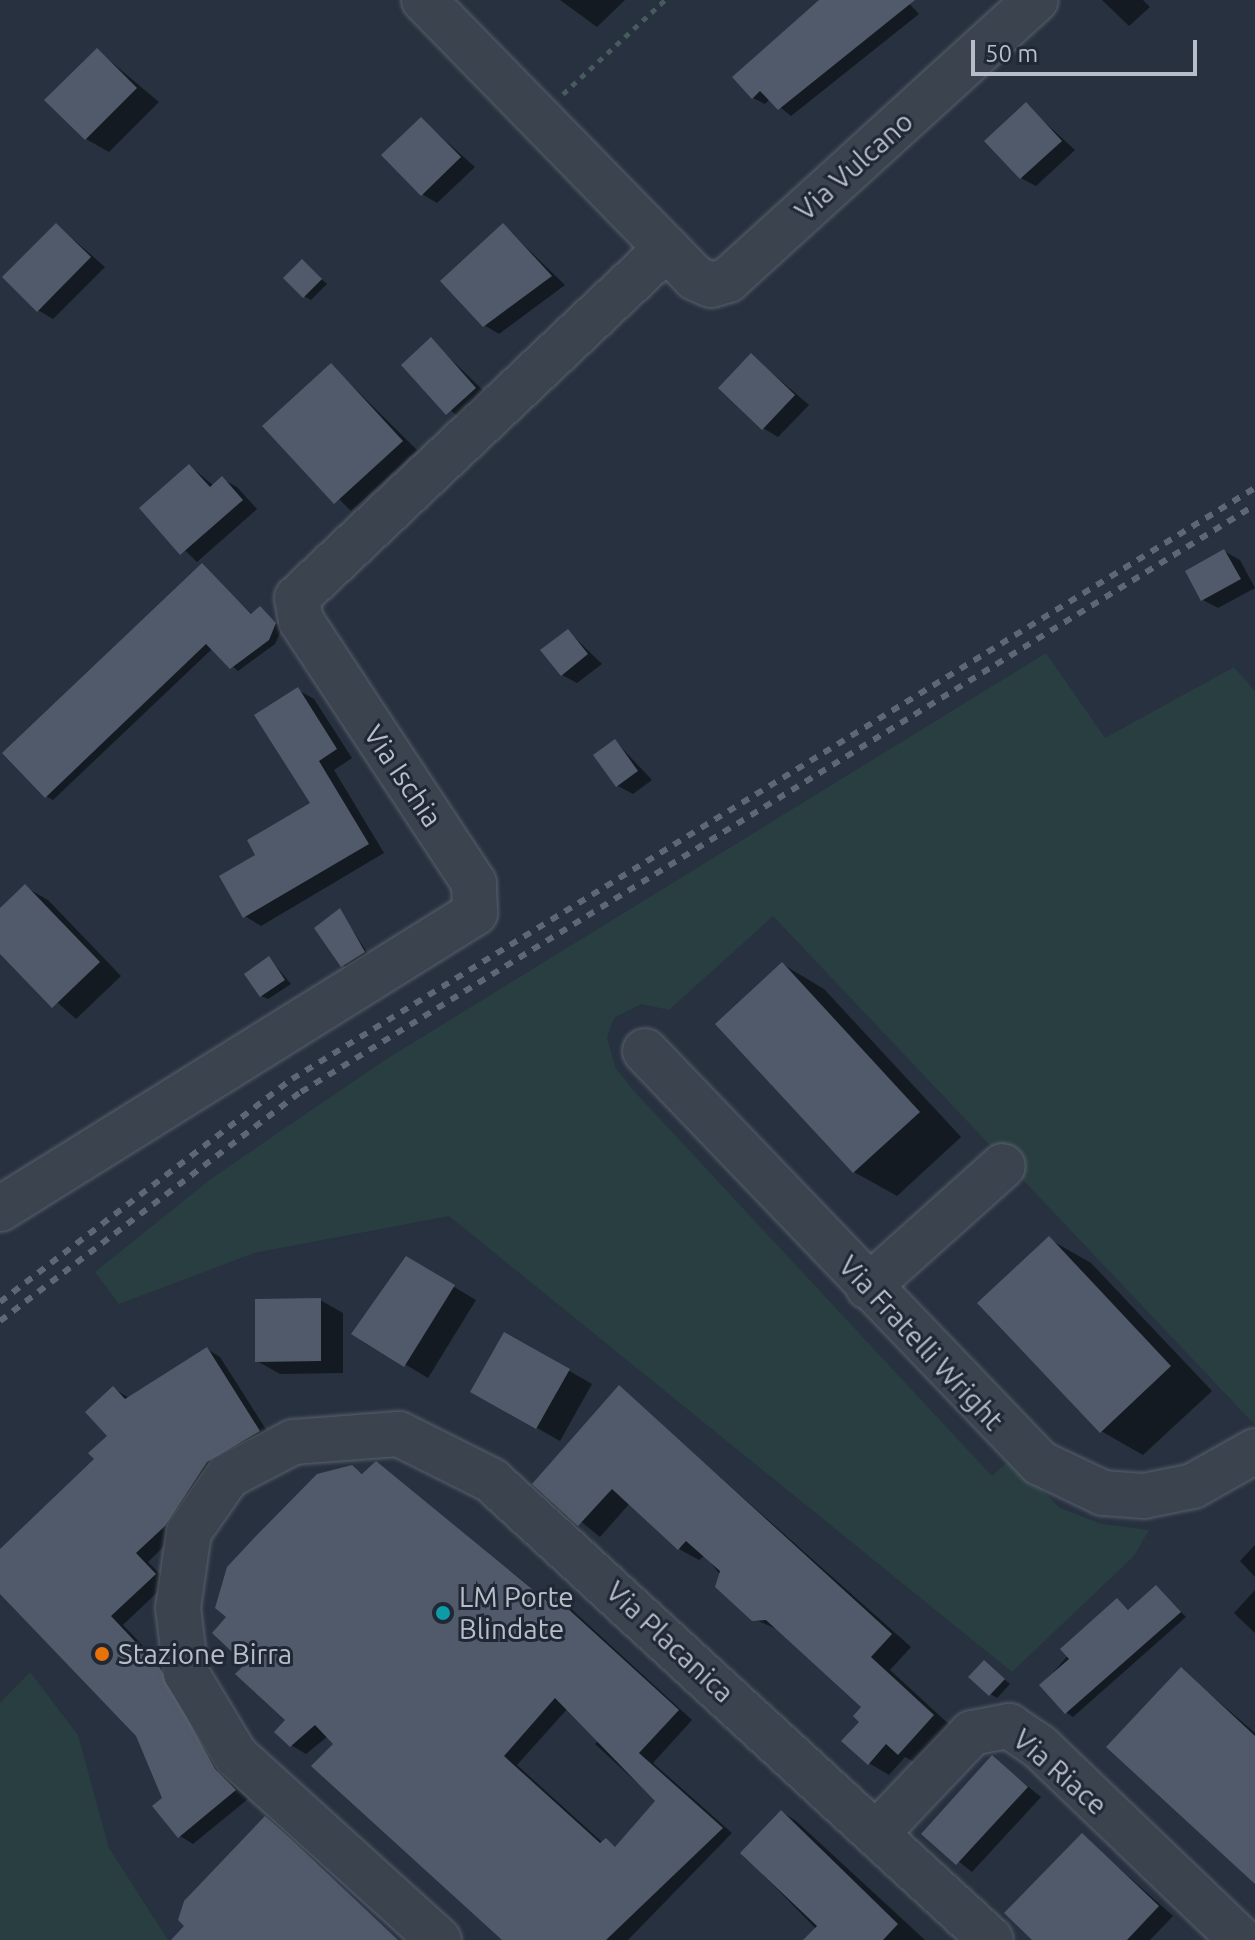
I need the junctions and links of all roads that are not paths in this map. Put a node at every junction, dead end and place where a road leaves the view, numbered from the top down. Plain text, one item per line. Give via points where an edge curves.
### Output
1 (424, 0) edge
2 (1036, 0) edge
3 (667, 248) junction
4 (645, 1051) dead end
5 (1003, 1166) dead end
6 (0, 1209) edge
7 (868, 1287) junction
8 (1255, 1451) edge
9 (876, 1834) junction
10 (439, 1940) edge
11 (991, 1940) edge
12 (1241, 1940) edge

1 - 3 street, Via Vulcano
2 - 3 street, Via Vulcano via 728,280 698,281
3 - 6 street, Via Ischia via 297,598 304,627 474,883 475,913
4 - 7 street, Via Fratelli Wright
5 - 7 street
7 - 8 street, Via Fratelli Wright via 1018,1446 1089,1488 1122,1496 1168,1493 1219,1475
9 - 10 street, Via Placanica via 473,1467 399,1434 293,1442 228,1476 189,1532 178,1608 186,1673 236,1756
9 - 11 street, Via Placanica
9 - 12 street, Via Riace via 972,1733 1009,1726

